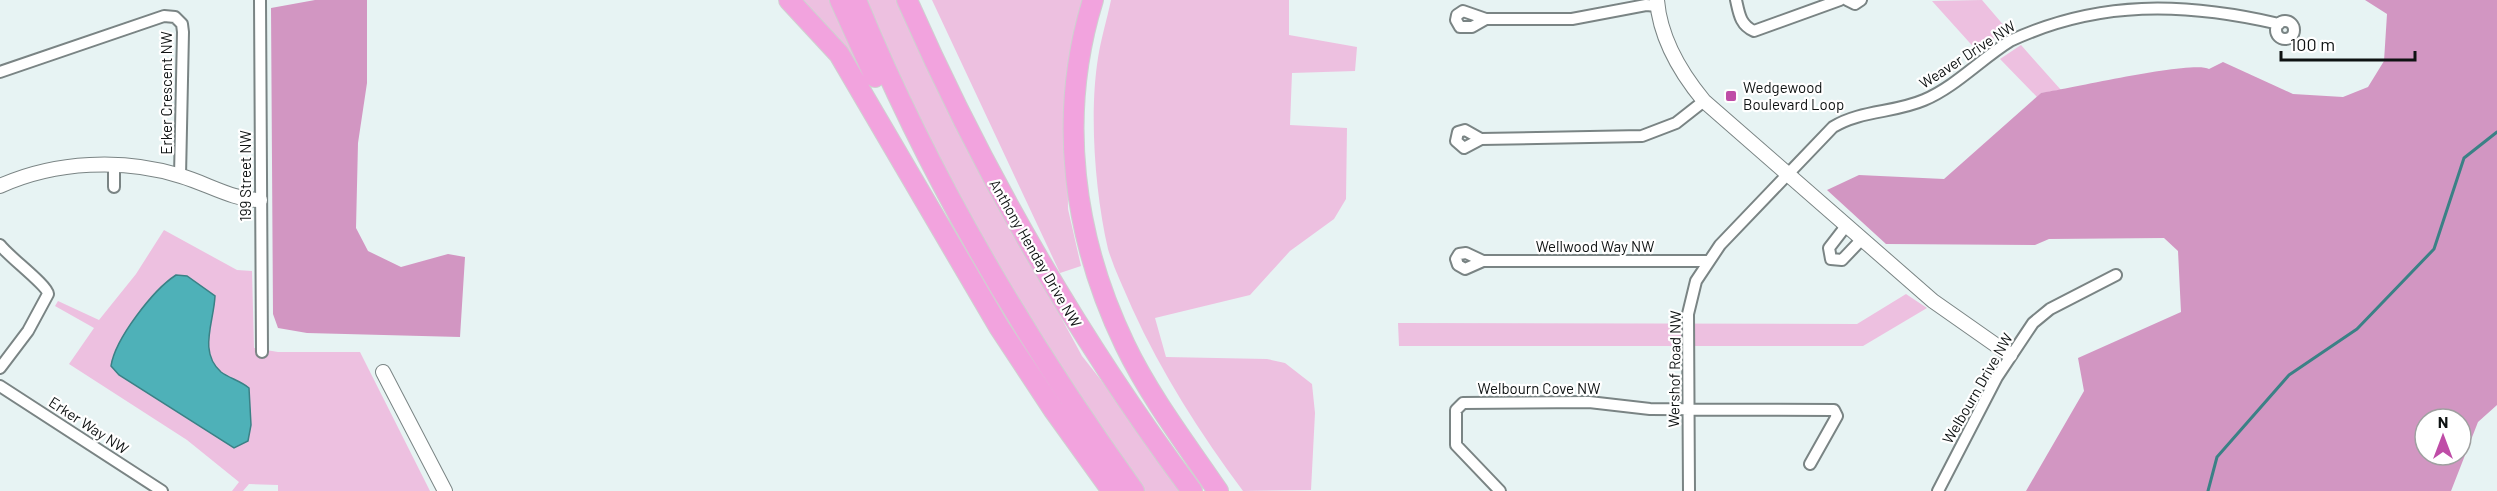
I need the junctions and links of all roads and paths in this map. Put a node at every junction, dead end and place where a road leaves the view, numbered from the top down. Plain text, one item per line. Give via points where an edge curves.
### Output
1 (260, 0) edge
2 (789, 0) edge
3 (840, 0) edge
4 (856, 0) edge
5 (907, 0) edge
6 (1093, 0) edge
7 (1736, 0) edge
8 (1840, 0) edge
9 (1846, 0) edge
10 (1861, 0) edge
11 (2227, 0) edge
12 (2106, 2) edge
13 (1657, 3) edge
14 (2207, 4) edge
15 (2226, 12) junction
16 (1486, 19) dead end
17 (2279, 24) dead end
18 (0, 72) edge
19 (1704, 101) junction
20 (1481, 139) dead end
21 (114, 166) junction
22 (1788, 174) junction
23 (180, 176) junction
24 (0, 186) edge
25 (114, 187) dead end
26 (260, 200) junction
27 (1846, 226) junction
28 (1862, 239) junction
29 (974, 243) junction
30 (0, 245) edge
31 (1483, 261) dead end
32 (1707, 261) junction
33 (2116, 275) dead end
34 (262, 352) dead end
35 (2010, 355) junction
36 (0, 368) edge
37 (383, 372) dead end
38 (0, 386) edge
39 (1688, 409) junction
40 (1810, 464) dead end
41 (162, 491) edge
42 (445, 491) edge
43 (1112, 491) edge
44 (1134, 491) edge
45 (1192, 491) edge
46 (1218, 491) edge
47 (1500, 491) edge
48 (1689, 491) edge
49 (1938, 491) edge

1 - 26 street, 199 Street NW
2 - 43 highway via 840,54 999,327
3 - 29 highway via 886,100 931,182
4 - 29 highway via 896,90
5 - 45 highway, Anthony Henday Drive NW via 981,157 1027,243 1117,387
6 - 46 highway via 1075,83 1073,130 1076,182 1088,244 1126,346 1164,412
7 - 8 street via 1741,21 1754,31
9 - 10 street via 1855,4
11 - 15 street
12 - 14 street, Weaver Drive NW
12 - 22 street, Weaver Drive NW via 2012,40 1924,100 1850,117 1833,127
13 - 16 street via 1572,19
13 - 19 street via 1672,52 1685,79
14 - 15 street, Weaver Drive NW
15 - 17 street, Weaver Drive NW
18 - 23 street, Erker Crescent NW via 164,16 175,17 183,32
19 - 20 street via 1676,123 1642,136
19 - 22 street
21 - 23 street
21 - 24 street via 51,170
21 - 25 street
22 - 27 street
22 - 32 street, Wershof Road NW
23 - 26 street via 239,199
26 - 34 street, 199 Street NW
27 - 28 street
27 - 28 street via 1829,248 1831,259 1842,260
28 - 35 street via 1933,301
29 - 44 highway via 1054,375
30 - 36 street via 45,285 48,294 28,331
31 - 32 street, Wellwood Way NW
32 - 39 street, Wershof Road NW via 1689,306
33 - 35 street, Welbourn Drive NW via 2040,316
35 - 49 street, Welbourn Drive NW
37 - 42 street
38 - 41 street, Erker Way NW
39 - 40 street via 1834,410 1837,416
39 - 47 street, Welbourn Cove NW via 1589,402 1463,403 1455,415 1456,445
39 - 48 street, Wershof Road NW

